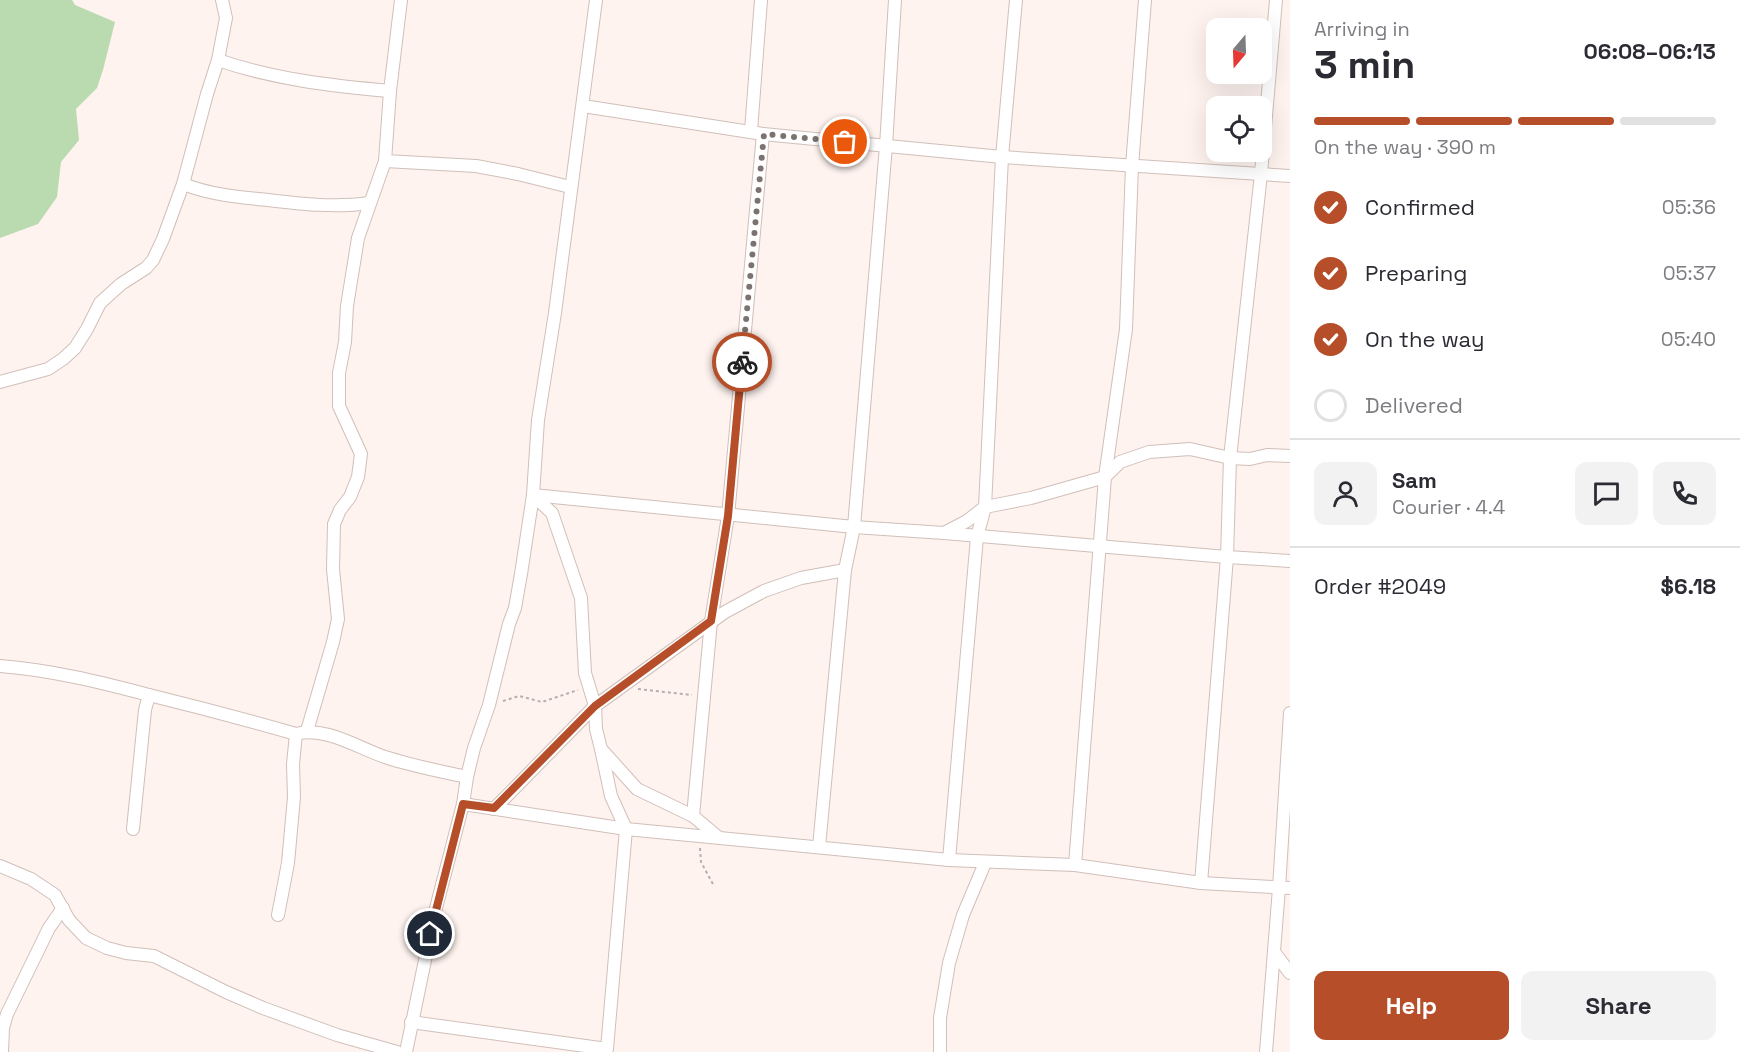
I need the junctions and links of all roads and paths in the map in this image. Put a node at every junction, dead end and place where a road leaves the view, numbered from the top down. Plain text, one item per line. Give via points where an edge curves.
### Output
1 (222, 0) edge
2 (401, 0) edge
3 (596, 0) edge
4 (761, 0) edge
5 (895, 0) edge
6 (1016, 0) edge
7 (1145, 0) edge
8 (1276, 0) edge
9 (218, 60) junction
10 (390, 91) junction
11 (583, 106) junction
12 (757, 133) junction
13 (886, 146) junction
14 (1002, 157) junction
15 (385, 162) junction
16 (1132, 166) junction
17 (1261, 174) junction
18 (1290, 176) edge
19 (183, 184) junction
20 (570, 187) junction
21 (369, 203) junction
22 (0, 382) edge
23 (1290, 456) edge
24 (1230, 458) junction
25 (1105, 477) junction
26 (533, 495) junction
27 (985, 507) junction
28 (728, 516) junction
29 (854, 527) junction
30 (944, 533) junction
31 (977, 537) junction
32 (1100, 547) junction
33 (1227, 557) junction
34 (1290, 561) edge
35 (845, 570) junction
36 (711, 621) junction
37 (0, 666) edge
38 (589, 687) junction
39 (620, 687) junction
40 (149, 695) junction
41 (704, 697) junction
42 (489, 705) junction
43 (595, 706) junction
44 (1290, 713) edge
45 (1290, 719) edge
46 (302, 733) junction
47 (601, 749) junction
48 (467, 777) junction
49 (463, 804) junction
50 (494, 808) junction
51 (693, 816) junction
52 (132, 829) dead end
53 (626, 829) junction
54 (698, 836) junction
55 (717, 837) junction
56 (819, 848) junction
57 (949, 860) junction
58 (985, 863) junction
59 (1075, 865) junction
60 (0, 866) edge
61 (1202, 883) junction
62 (714, 886) dead end
63 (1285, 888) edge
64 (63, 908) junction
65 (278, 915) dead end
66 (1274, 952) junction
67 (1290, 973) edge
68 (411, 1022) junction
69 (2, 1052) edge
70 (397, 1052) edge
71 (406, 1052) edge
72 (940, 1052) edge
73 (1266, 1052) edge

1 - 9 street via 226,18
2 - 10 street
3 - 11 street
4 - 12 street
5 - 13 street
6 - 14 street
7 - 16 street
8 - 17 street
9 - 10 street via 329,85
9 - 19 street
10 - 15 street
11 - 12 street
11 - 20 street
12 - 13 street
12 - 28 street
13 - 14 street
13 - 29 street
14 - 16 street
14 - 27 street
15 - 20 street via 476,166
15 - 21 street
16 - 17 street
16 - 25 street via 1126,329
17 - 18 street
17 - 24 street
19 - 21 street via 222,196 306,204
19 - 22 street via 153,260 100,303 75,348 48,369
20 - 26 street via 538,420
21 - 46 street via 358,238 346,306 339,373 339,406 361,454 350,497 333,524 338,619
23 - 24 street
24 - 25 street via 1191,449 1149,452 1120,462
24 - 33 street
25 - 27 street
25 - 32 street
26 - 28 street
26 - 38 street via 552,513 581,598
26 - 42 street via 515,608
27 - 30 street
27 - 31 street
28 - 29 street
28 - 36 street
29 - 30 street
29 - 35 street
30 - 31 street
31 - 32 street
31 - 57 street
32 - 33 street
32 - 59 street
33 - 34 street
33 - 61 street
35 - 36 street via 801,578 764,591
35 - 56 street
36 - 39 street
36 - 41 street
37 - 40 street via 90,679
38 - 42 path via 542,702 519,696
38 - 43 street
39 - 41 path
39 - 43 street
40 - 46 street
40 - 52 street
41 - 51 street
42 - 48 street
43 - 47 street
43 - 50 street
44 - 45 street
45 - 63 street
46 - 48 street via 339,738 386,757
46 - 65 street via 293,764 288,863
47 - 51 street via 637,789
47 - 53 street via 611,796
48 - 49 street
49 - 50 street
49 - 68 street
50 - 53 street
51 - 55 street
53 - 54 street
53 - 68 street via 607,1049
54 - 55 street
54 - 62 path via 701,862
55 - 56 street
56 - 57 street
57 - 58 street
58 - 59 street
58 - 72 street via 963,915 950,963 940,1018
59 - 61 street
60 - 64 street via 55,895
61 - 63 street
63 - 66 street
64 - 69 street via 49,928 7,1014
64 - 70 street via 86,938 107,948 154,956 263,1008
66 - 67 street
66 - 73 street
68 - 71 street

